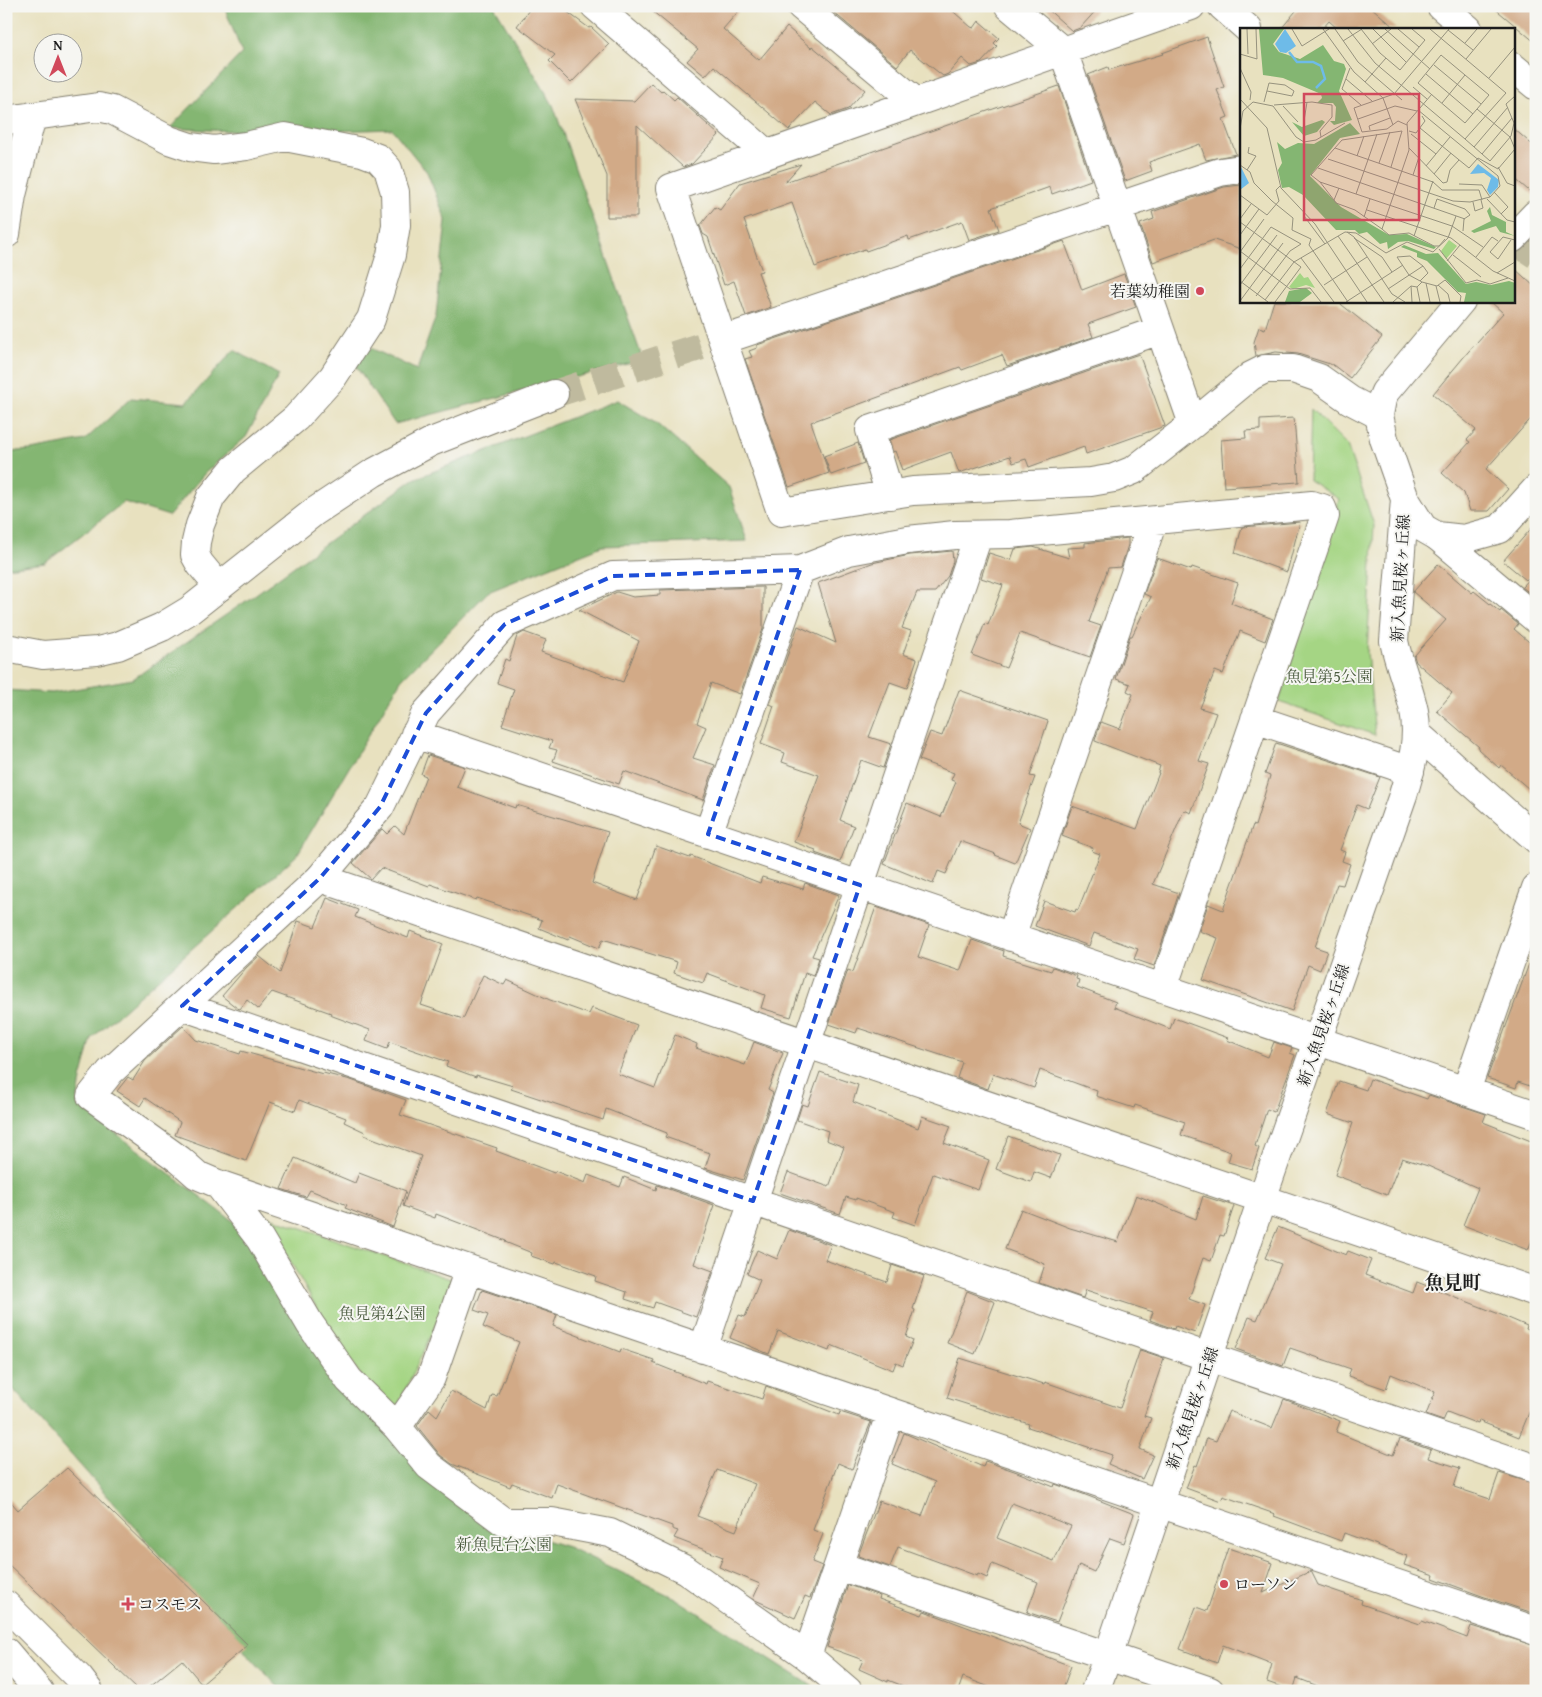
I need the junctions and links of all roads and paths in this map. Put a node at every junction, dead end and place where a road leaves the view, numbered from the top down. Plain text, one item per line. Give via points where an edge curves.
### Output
1 (595, 6) edge
2 (801, 6) edge
3 (1009, 6) edge
4 (1192, 6) edge
5 (1222, 6) edge
6 (1441, 6) edge
7 (1247, 28) edge
8 (1467, 28) edge
9 (1062, 51) junction
10 (1514, 68) edge
11 (1536, 86) edge
12 (916, 102) junction
13 (19, 118) edge
14 (767, 154) junction
15 (1240, 169) edge
16 (1118, 207) junction
17 (1536, 214) edge
18 (6, 234) edge
19 (1514, 237) edge
20 (1459, 302) edge
21 (1160, 330) junction
22 (722, 340) junction
23 (554, 394) tunnel mouth
24 (1379, 415) junction
25 (1193, 424) junction
26 (1536, 489) edge
27 (890, 495) junction
28 (1405, 499) junction
29 (1153, 520) junction
30 (978, 536) junction
31 (1437, 536) junction
32 (800, 570) junction
33 (219, 587) junction
34 (1536, 618) edge
35 (6, 648) edge
36 (1255, 719) junction
37 (1416, 733) junction
38 (415, 734) junction
39 (1410, 771) junction
40 (708, 834) junction
41 (1536, 839) edge
42 (320, 878) junction
43 (860, 885) junction
44 (1536, 888) edge
45 (1011, 937) junction
46 (1163, 988) junction
47 (182, 1006) junction
48 (1317, 1041) junction
49 (806, 1044) junction
50 (1466, 1091) junction
51 (1536, 1115) edge
52 (218, 1184) junction
53 (1262, 1199) junction
54 (753, 1201) junction
55 (469, 1269) junction
56 (1536, 1292) edge
57 (703, 1349) junction
58 (1209, 1357) junction
59 (892, 1412) junction
60 (397, 1427) junction
61 (1536, 1469) edge
62 (1160, 1504) junction
63 (839, 1566) junction
64 (6, 1604) edge
65 (1536, 1631) edge
66 (6, 1652) edge
67 (807, 1656) junction
68 (1108, 1656) junction
69 (39, 1691) edge
70 (89, 1691) edge
71 (848, 1691) edge
72 (1095, 1691) edge
73 (1210, 1691) edge

1 - 14 street
2 - 12 street
3 - 9 street
4 - 9 street
5 - 7 street
6 - 8 street
9 - 12 street
9 - 16 street
10 - 11 street
12 - 14 street
13 - 18 street
13 - 33 street via 98,108 112,110 169,140 190,147 214,150 285,137 362,152 378,158 388,169 395,192 396,225 391,255 371,319 333,377 296,418 233,470 211,498 200,525 195,555
14 - 22 street via 671,188
15 - 16 street via 1220,172
16 - 21 street
16 - 22 street
17 - 19 street
20 - 24 street, 新入魚見桜ヶ丘線 via 1385,392
21 - 25 street
21 - 27 street via 870,430
22 - 27 street via 781,512
23 - 33 street via 431,442 398,459 314,512
24 - 25 street via 1319,378 1294,369 1277,368 1265,369 1251,376
24 - 28 street, 新入魚見桜ヶ丘線
25 - 27 street via 1134,470 1114,478
26 - 31 street via 1500,529 1464,539
28 - 31 street via 1423,528
28 - 37 street, 新入魚見桜ヶ丘線 via 1394,640 1414,711
29 - 30 street
29 - 36 street via 1312,505 1322,508 1325,516
29 - 45 street
30 - 32 street via 908,540 849,551
30 - 43 street
31 - 34 street
32 - 38 street via 613,576 505,624 426,713
32 - 40 street
33 - 35 street via 162,627 118,646 98,651 43,655
36 - 39 street
36 - 46 street
37 - 39 street, 新入魚見桜ヶ丘線
37 - 41 street
38 - 40 street
38 - 42 street via 380,807
39 - 48 street, 新入魚見桜ヶ丘線
40 - 43 street
42 - 47 street
42 - 49 street
43 - 45 street
43 - 49 street
44 - 50 street
45 - 46 street
46 - 48 street
47 - 52 street via 110,1072 91,1096 197,1175
47 - 54 street
48 - 50 street
48 - 53 street, 新入魚見桜ヶ丘線
49 - 53 street
49 - 54 street
50 - 51 street
52 - 55 street
52 - 60 street via 260,1239 310,1324 350,1380
53 - 56 street
53 - 58 street, 新入魚見桜ヶ丘線
54 - 57 street
54 - 58 street
55 - 57 street
55 - 60 street via 431,1378
57 - 59 street
58 - 61 street
58 - 62 street, 新入魚見桜ヶ丘線
59 - 62 street
59 - 63 street
60 - 67 street via 429,1466 504,1522 552,1522 610,1533 686,1570
62 - 65 street
62 - 68 street, 新入魚見桜ヶ丘線
63 - 67 street
63 - 68 street
64 - 70 street
66 - 69 street
67 - 71 street
68 - 72 street, 新入魚見桜ヶ丘線
68 - 73 street

